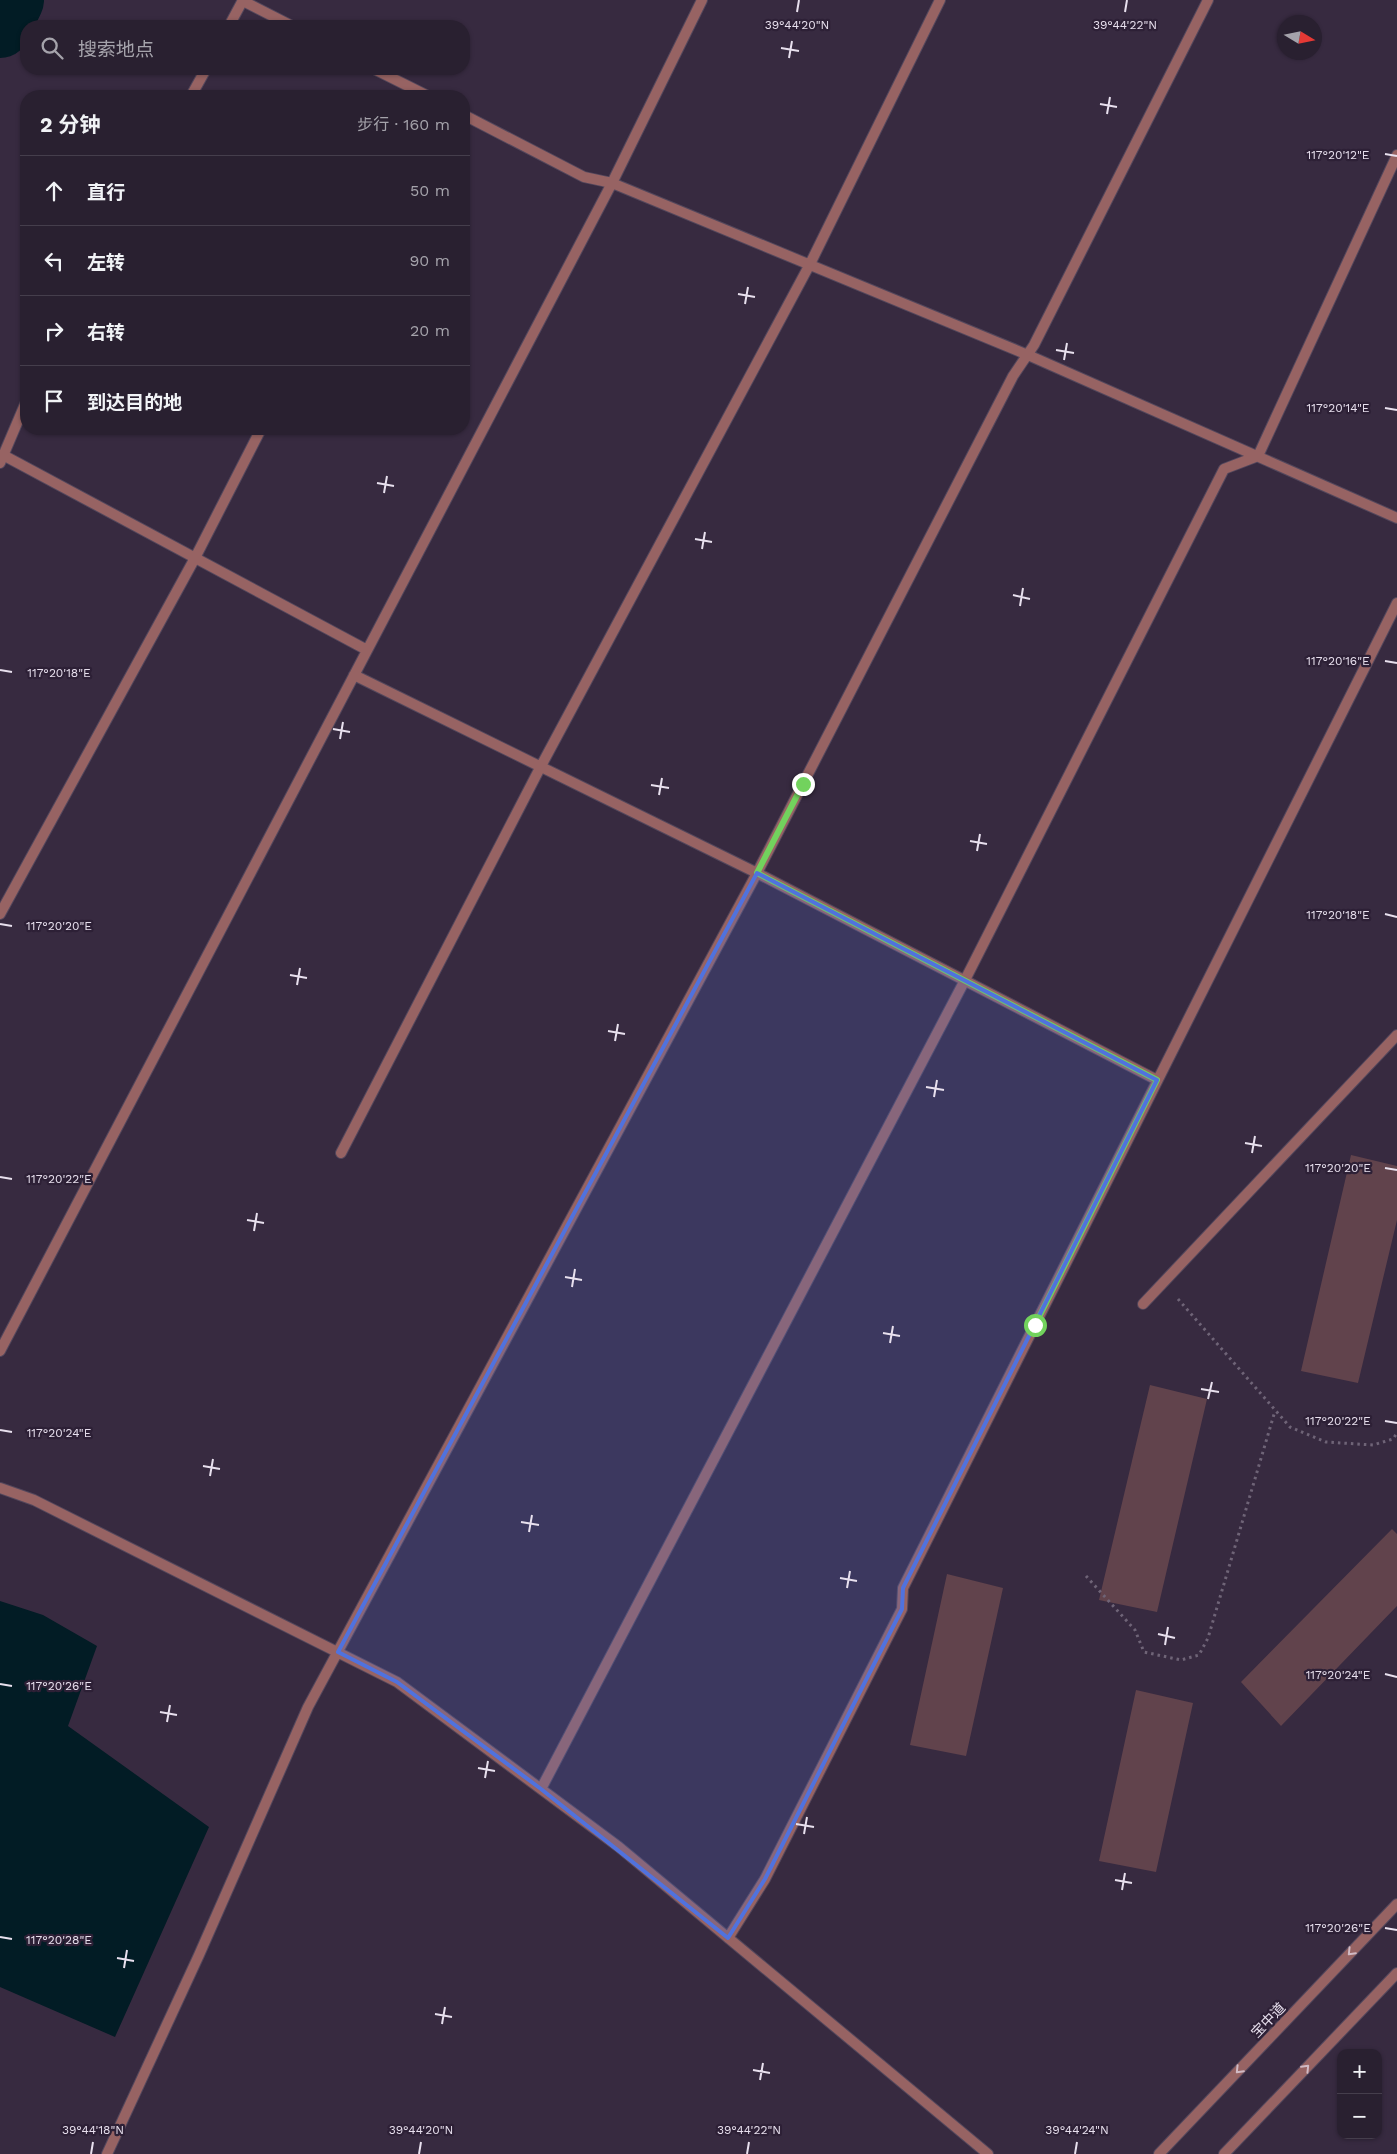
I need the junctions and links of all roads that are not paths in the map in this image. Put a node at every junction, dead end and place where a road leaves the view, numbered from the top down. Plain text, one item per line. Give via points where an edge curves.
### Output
1 (243, 0) edge
2 (702, 0) edge
3 (940, 0) edge
4 (1208, 0) edge
5 (232, 20) edge
6 (281, 20) edge
7 (203, 75) edge
8 (386, 75) edge
9 (194, 90) edge
10 (416, 90) edge
11 (470, 118) edge
12 (1397, 155) edge
13 (612, 183) junction
14 (810, 264) junction
15 (1028, 355) junction
16 (20, 416) edge
17 (258, 435) edge
18 (1258, 456) junction
19 (2, 459) edge
20 (1397, 518) edge
21 (195, 558) junction
22 (1397, 603) edge
23 (367, 650) junction
24 (354, 675) junction
25 (541, 766) junction
26 (757, 873) junction
27 (0, 914) edge
28 (965, 980) junction
29 (1397, 1035) edge
30 (1157, 1080) junction
31 (341, 1153) dead end
32 (1142, 1304) dead end
33 (0, 1351) edge
34 (0, 1488) edge
35 (338, 1652) junction
36 (541, 1789) junction
37 (1397, 1904) edge
38 (728, 1938) junction
39 (1397, 1972) edge
40 (108, 2154) edge
41 (988, 2154) edge
42 (1159, 2154) edge
43 (1224, 2154) edge

1 - 5 street
1 - 6 street
2 - 13 street
3 - 14 street
4 - 15 street
7 - 9 street
8 - 10 street
11 - 13 street via 584,177
12 - 18 street
13 - 14 street
13 - 23 street
14 - 15 street
14 - 25 street
15 - 18 street
15 - 26 street via 1013,376
16 - 19 street
17 - 21 street
18 - 20 street
18 - 28 street via 1224,469
19 - 21 street
21 - 23 street
21 - 27 street
22 - 30 street
23 - 24 street
24 - 25 street
24 - 33 street
25 - 26 street
25 - 31 street
26 - 28 street
26 - 35 street
28 - 30 street
28 - 36 street
29 - 32 street
30 - 38 street via 904,1588 902,1609 765,1879
34 - 35 street via 34,1500
35 - 36 street via 397,1682
35 - 40 street via 308,1707 200,1955
36 - 38 street via 619,1847
37 -> 42 street, 宝中道
38 - 41 street
43 -> 39 street

